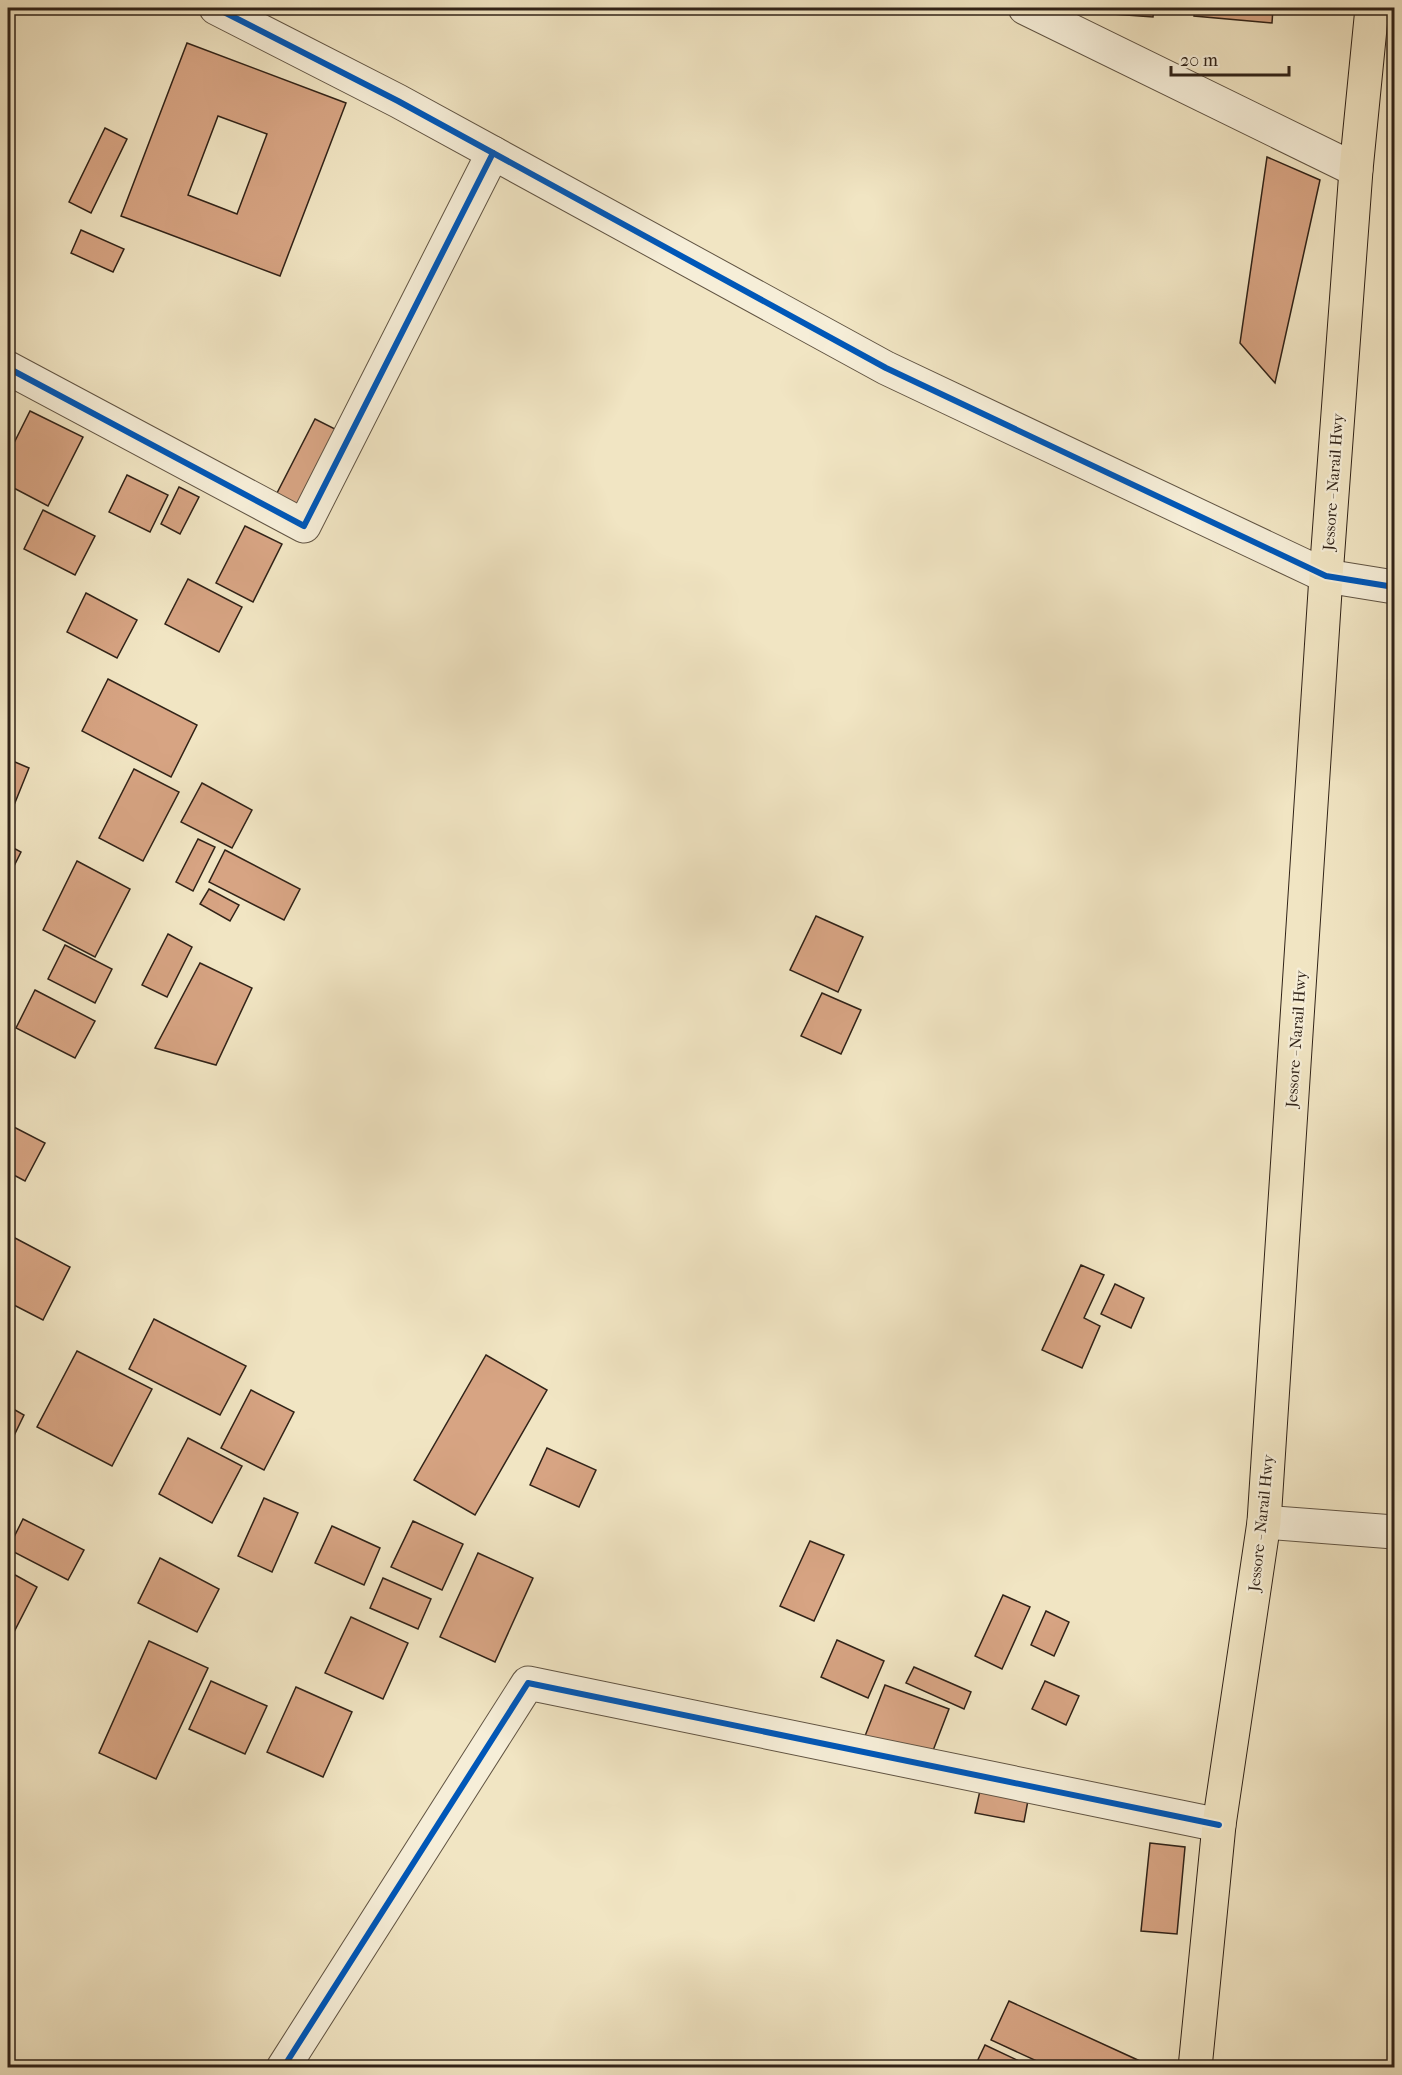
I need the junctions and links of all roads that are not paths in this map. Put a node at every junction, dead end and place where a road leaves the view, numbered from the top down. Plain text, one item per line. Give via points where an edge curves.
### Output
1 (216, 8) edge
2 (1025, 8) edge
3 (1372, 8) edge
4 (493, 153) junction
5 (1356, 170) junction
6 (8, 368) edge
7 (1326, 576) junction
8 (1395, 587) edge
9 (1264, 1522) junction
10 (1395, 1532) edge
11 (1219, 1825) junction
12 (283, 2067) edge
13 (1195, 2067) edge

1 - 4 street
2 - 5 street
3 - 5 highway, Jessore - Narail Hwy
4 - 6 street via 304,526
4 - 7 street via 886,368
5 - 7 highway, Jessore - Narail Hwy
7 - 8 street
7 - 9 highway, Jessore - Narail Hwy
9 - 10 street
9 - 11 highway, Jessore - Narail Hwy
11 - 12 street via 528,1683
11 - 13 highway, Jessore - Narail Hwy

